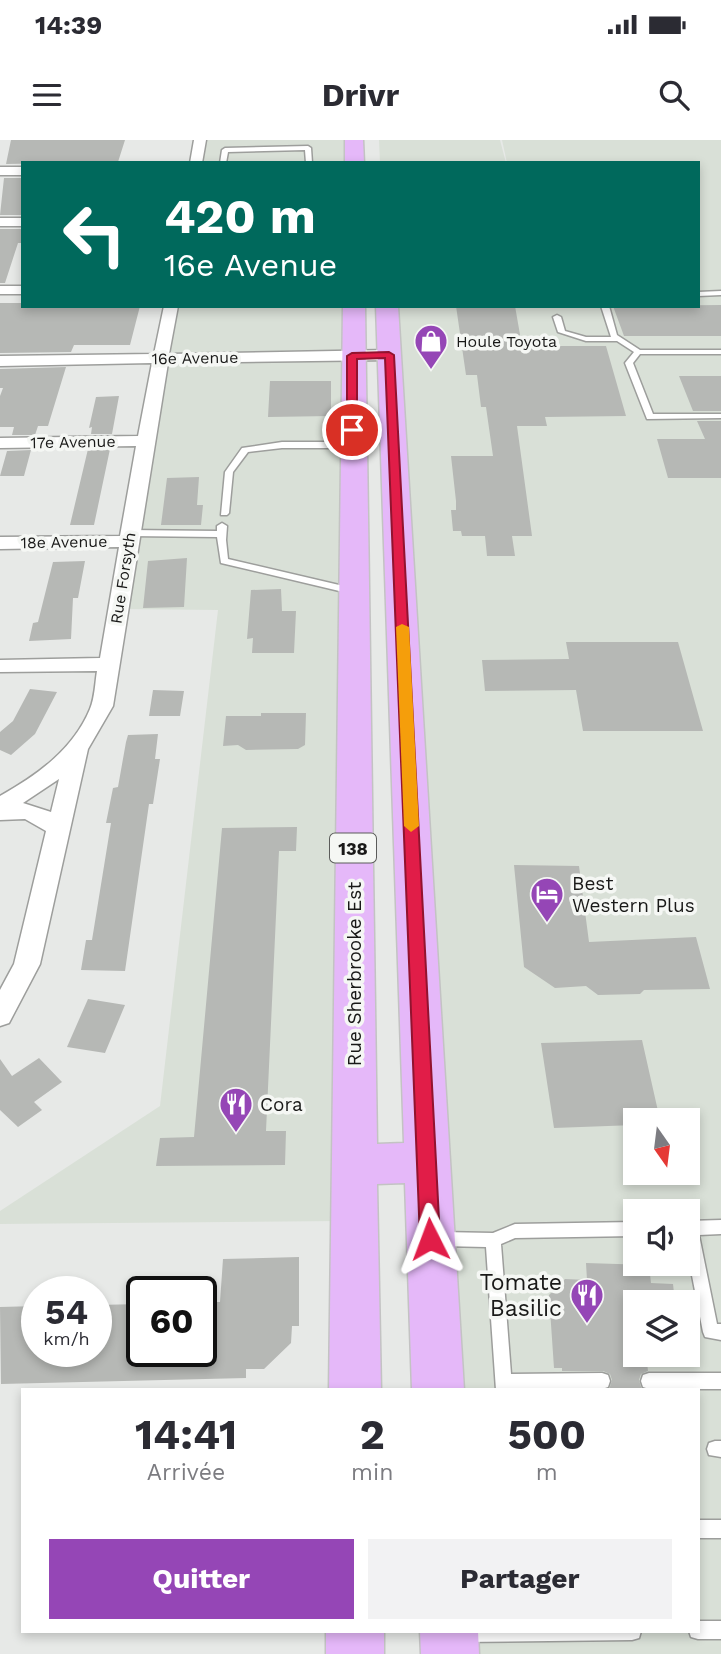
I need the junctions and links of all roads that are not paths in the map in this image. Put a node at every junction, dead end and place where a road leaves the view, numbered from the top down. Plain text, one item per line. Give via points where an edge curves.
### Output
1 (200, 140) edge
2 (354, 140) edge
3 (196, 161) edge
4 (223, 161) edge
5 (309, 161) edge
6 (355, 161) edge
7 (0, 171) edge
8 (21, 171) edge
9 (0, 222) edge
10 (21, 222) edge
11 (0, 290) edge
12 (21, 290) edge
13 (700, 293) edge
14 (721, 293) edge
15 (171, 308) edge
16 (354, 308) edge
17 (387, 308) edge
18 (606, 308) edge
19 (557, 317) dead end
20 (618, 339) junction
21 (638, 352) junction
22 (721, 352) edge
23 (389, 355) junction
24 (352, 356) junction
25 (162, 359) junction
26 (0, 361) edge
27 (721, 416) edge
28 (145, 441) junction
29 (0, 443) edge
30 (352, 445) junction
31 (224, 513) dead end
32 (129, 537) junction
33 (0, 543) edge
34 (352, 597) junction
35 (401, 603) junction
36 (108, 664) junction
37 (0, 666) edge
38 (353, 718) junction
39 (406, 718) junction
40 (77, 750) junction
41 (0, 806) edge
42 (0, 813) edge
43 (60, 830) junction
44 (0, 1015) edge
45 (427, 1163) junction
46 (354, 1164) junction
47 (721, 1227) edge
48 (700, 1228) edge
49 (623, 1229) edge
50 (430, 1239) junction
51 (493, 1240) junction
52 (699, 1276) edge
53 (721, 1332) edge
54 (602, 1381) dead end
55 (649, 1381) dead end
56 (721, 1381) edge
57 (503, 1386) edge
58 (355, 1388) edge
59 (438, 1388) edge
60 (700, 1529) edge
61 (721, 1529) edge
62 (700, 1630) edge
63 (721, 1630) edge
64 (355, 1633) edge
65 (586, 1633) edge
66 (449, 1639) edge
67 (355, 1654) edge

1 - 3 street
2 - 6 main road
4 - 5 lane via 225,150 308,148
7 - 8 street
9 - 10 street
11 - 12 street
13 - 14 lane
15 - 25 street, Rue Forsyth
16 - 24 main road, Rue Sherbrooke Est / 138
17 - 23 main road
18 - 20 lane
19 - 20 lane via 562,332 586,339
20 - 21 lane
21 - 22 lane
21 - 27 lane via 629,363 650,417
23 - 24 street, 16e Avenue
23 - 35 main road
24 - 25 street, 16e Avenue
24 - 30 main road, Rue Sherbrooke Est / 138
25 - 26 street, 16e Avenue
25 - 28 street, Rue Forsyth
28 - 29 street, 17e Avenue
28 - 32 street, Rue Forsyth
30 - 31 lane via 245,450 229,472
30 - 34 main road, Rue Sherbrooke Est / 138
32 - 33 street, 18e Avenue
32 - 34 lane via 222,530 224,561
32 - 36 street, Rue Forsyth
34 - 35 main road
34 - 38 main road, Rue Sherbrooke Est / 138
35 - 39 main road
36 - 37 street
36 - 40 street, Rue Forsyth via 102,706
38 - 39 main road
38 - 46 main road, Rue Sherbrooke Est / 138
39 - 45 main road
40 - 41 street, Rue Forsyth via 39,784
40 - 43 street
42 - 43 street via 27,811 44,816
43 - 44 street via 27,964
45 - 46 main road
45 - 50 main road
46 - 58 main road, Rue Sherbrooke Est / 138
47 - 48 lane
49 - 51 lane via 515,1231
50 - 51 lane
50 - 59 main road
51 - 57 lane
52 - 53 lane via 711,1332
54 - 57 lane
55 - 56 lane
60 - 61 lane
62 - 63 lane
64 - 67 main road
65 - 66 lane

